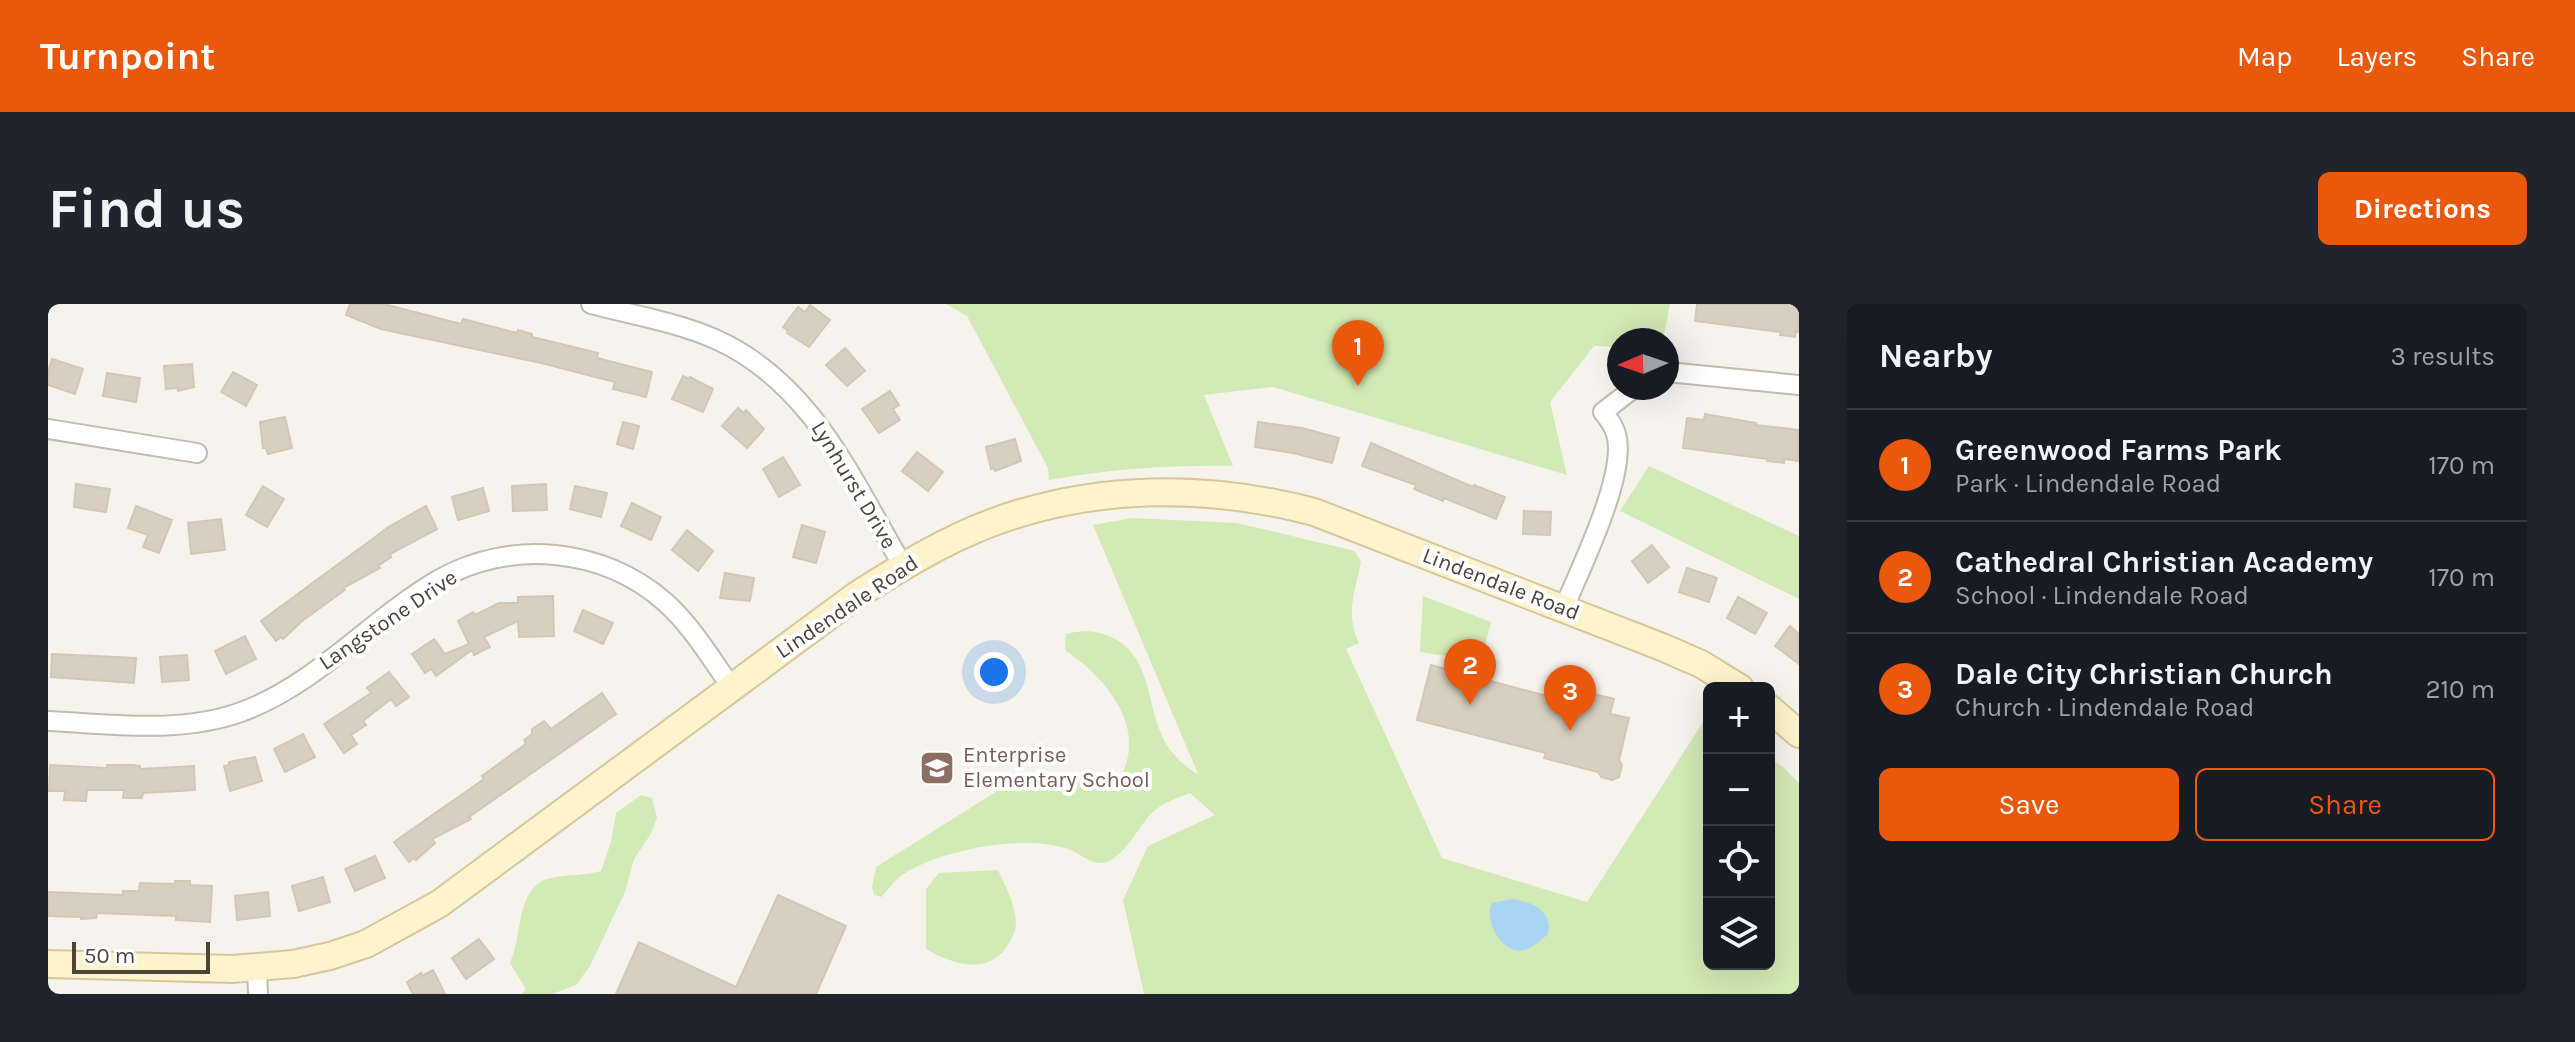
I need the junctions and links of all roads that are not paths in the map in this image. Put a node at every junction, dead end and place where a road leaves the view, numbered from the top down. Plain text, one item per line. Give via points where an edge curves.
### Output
1 (591, 304) edge
2 (1679, 373) edge
3 (1799, 385) edge
4 (1618, 400) edge
5 (48, 429) edge
6 (197, 453) dead end
7 (903, 566) junction
8 (1564, 608) junction
9 (1730, 682) edge
10 (732, 688) junction
11 (1775, 713) edge
12 (48, 721) edge
13 (1799, 734) edge
14 (48, 964) edge
15 (258, 981) edge

1 - 7 street, Lynhurst Drive via 715,339 772,374 818,422
2 - 3 street
4 - 8 street via 1603,412 1616,433 1617,463 1608,498
5 - 6 street
7 - 8 street, Lindendale Road via 990,523 1026,512 1136,492 1186,492 1314,512
7 - 10 street, Lindendale Road
8 - 9 street, Lindendale Road via 1701,664
10 - 12 street, Langstone Drive via 686,623 641,584 586,560 521,554 464,568 437,581 297,683 240,712 178,725
10 - 15 street, Lindendale Road via 439,904 366,944
11 - 13 street
14 - 15 street, Lindendale Road

